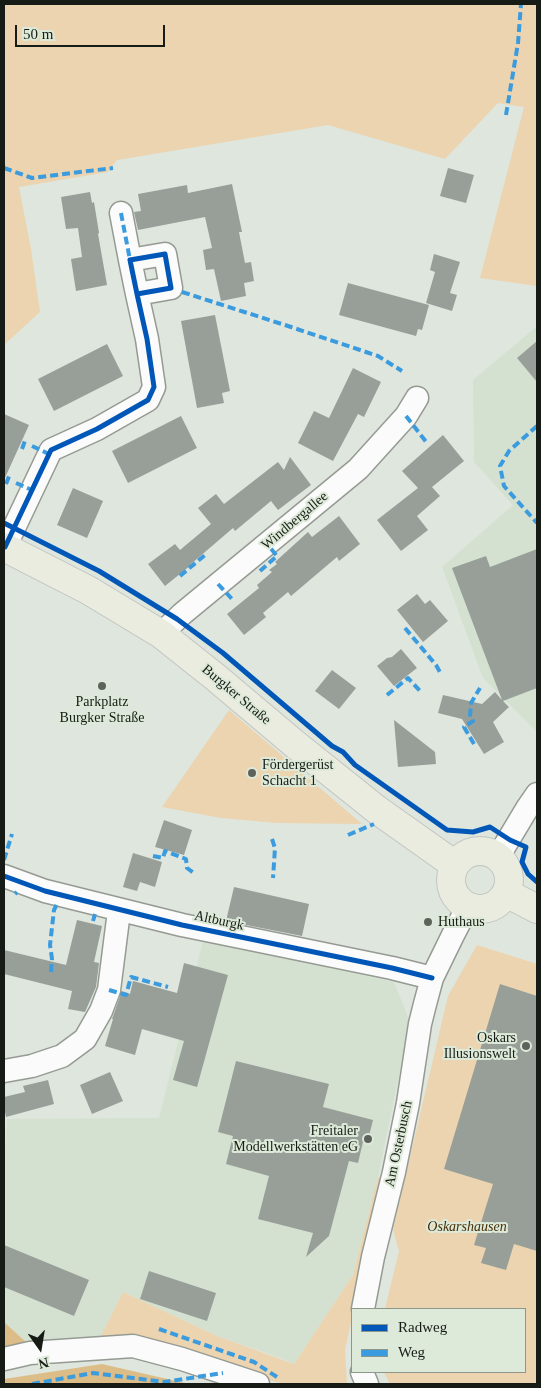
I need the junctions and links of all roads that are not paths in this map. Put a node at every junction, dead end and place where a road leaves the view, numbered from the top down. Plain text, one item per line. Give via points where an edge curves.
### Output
1 (121, 213) dead end
2 (130, 260) junction
3 (137, 294) junction
4 (417, 398) dead end
5 (4, 547) edge
6 (161, 634) junction
7 (537, 794) edge
8 (498, 857) junction
9 (454, 865) junction
10 (4, 876) edge
11 (506, 893) junction
12 (468, 906) junction
13 (537, 909) edge
14 (121, 910) junction
15 (432, 978) junction
16 (4, 1071) edge
17 (363, 1308) edge
18 (4, 1359) edge
19 (258, 1384) edge

1 - 2 street
2 - 3 street
2 - 3 street via 165,254 171,288
3 - 5 street via 154,387 148,400 51,450
4 - 6 street, Windbergallee via 406,416 358,469
5 - 6 main road, Burgker Straße via 88,590
6 - 9 main road, Burgker Straße via 369,804
7 - 8 street
8 - 9 main road via 490,852 470,852
8 - 11 main road via 508,874
9 - 12 main road via 451,874 454,893
10 - 14 street, Altburgk via 45,891
11 - 12 main road via 501,900 486,908
11 - 13 main road
12 - 15 street, Am Osterbusch
14 - 15 street, Altburgk
14 - 16 street via 109,990 85,1039 62,1056
15 - 17 street, Am Osterbusch
18 - 19 street via 30,1353 133,1346

